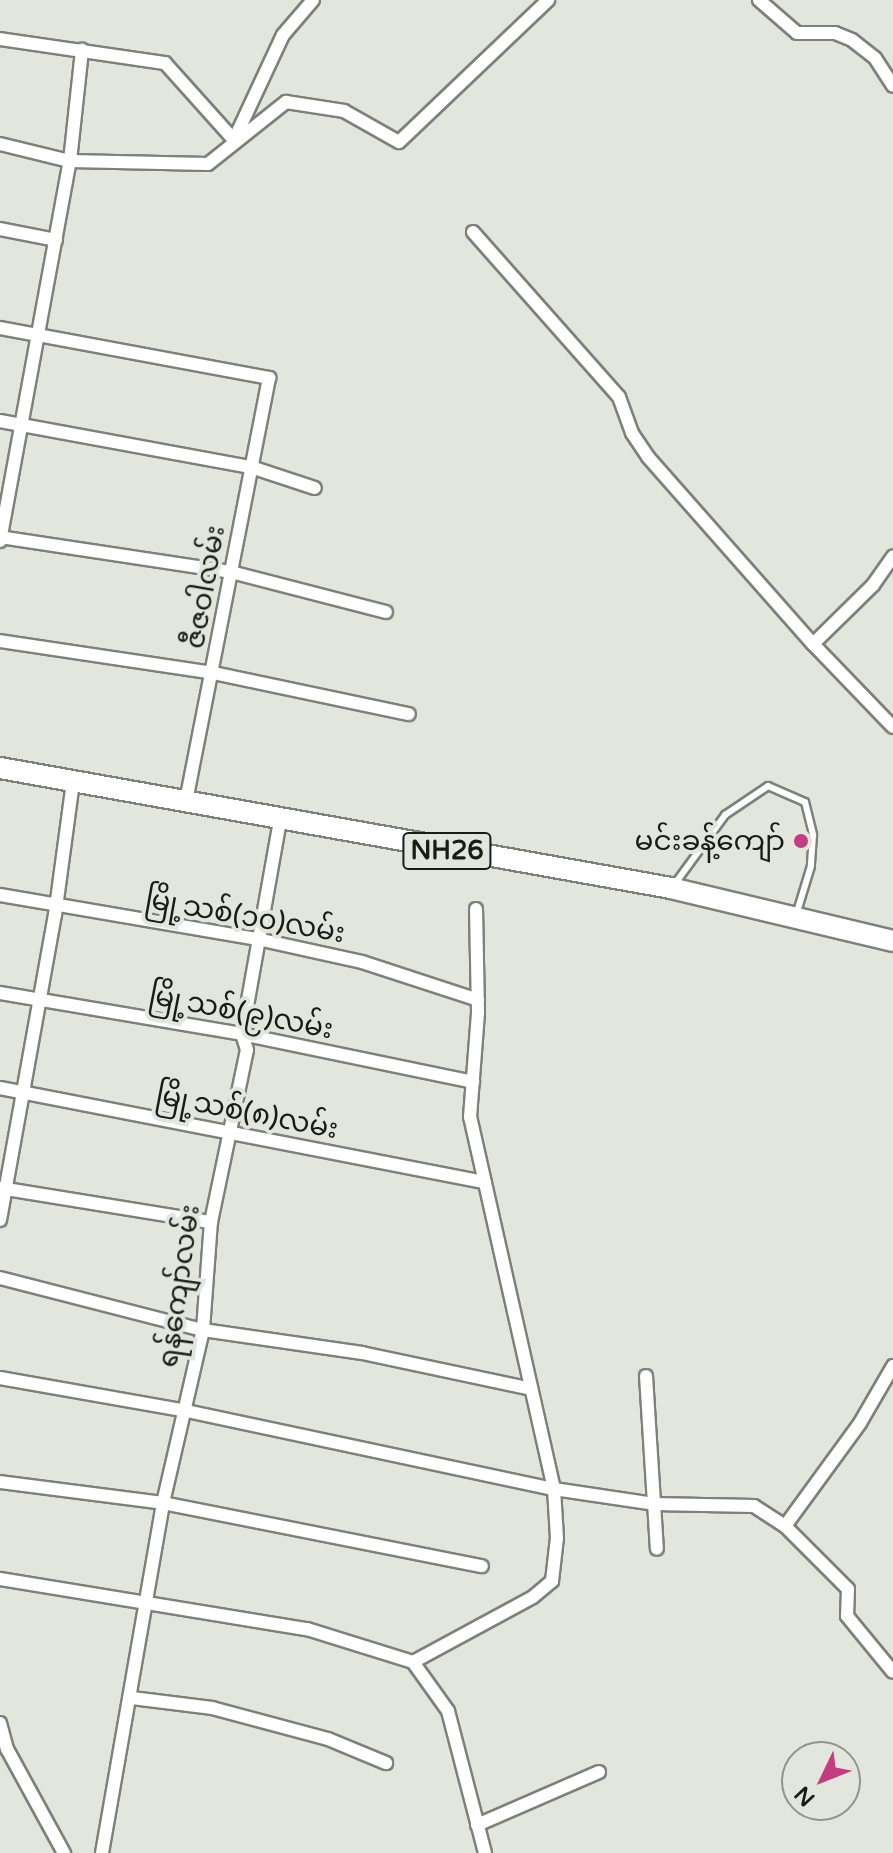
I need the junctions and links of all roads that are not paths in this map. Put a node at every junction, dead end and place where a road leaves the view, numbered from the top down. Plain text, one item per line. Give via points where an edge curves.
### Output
1 (313, 0) edge
2 (548, 0) edge
3 (759, 0) edge
4 (0, 39) edge
5 (82, 50) junction
6 (893, 86) edge
7 (234, 140) junction
8 (0, 144) edge
9 (70, 161) junction
10 (0, 229) edge
11 (473, 232) dead end
12 (56, 240) junction
13 (0, 328) edge
14 (39, 335) junction
15 (0, 421) edge
16 (20, 424) junction
17 (251, 467) junction
18 (315, 488) dead end
19 (1, 539) edge
20 (893, 556) edge
21 (231, 572) junction
22 (386, 612) dead end
23 (0, 641) edge
24 (813, 644) junction
25 (214, 673) junction
26 (409, 714) dead end
27 (890, 719) edge
28 (0, 768) edge
29 (73, 782) junction
30 (186, 803) junction
31 (280, 820) junction
32 (671, 888) junction
33 (0, 895) edge
34 (56, 907) junction
35 (476, 909) dead end
36 (795, 917) junction
37 (262, 940) junction
38 (893, 941) edge
39 (0, 993) edge
40 (39, 1000) junction
41 (478, 1000) junction
42 (242, 1034) junction
43 (473, 1082) junction
44 (0, 1088) edge
45 (21, 1091) junction
46 (227, 1134) junction
47 (485, 1182) junction
48 (2, 1189) edge
49 (0, 1220) edge
50 (211, 1222) junction
51 (0, 1278) edge
52 (203, 1330) junction
53 (893, 1366) edge
54 (646, 1376) dead end
55 (0, 1378) edge
56 (531, 1389) junction
57 (182, 1410) junction
58 (0, 1482) edge
59 (554, 1489) junction
60 (163, 1503) junction
61 (654, 1504) junction
62 (785, 1526) junction
63 (657, 1549) dead end
64 (482, 1566) dead end
65 (0, 1579) edge
66 (145, 1599) junction
67 (413, 1662) junction
68 (893, 1672) edge
69 (132, 1698) junction
70 (0, 1723) edge
71 (386, 1763) dead end
72 (599, 1772) dead end
73 (477, 1825) junction
74 (64, 1853) edge
75 (102, 1853) edge
76 (485, 1853) edge

1 - 7 street via 283,35
2 - 7 street via 399,142 344,111 286,102
3 - 6 street via 797,33 835,33 852,40 875,58
4 - 5 street
5 - 7 street via 165,63
5 - 9 street
7 - 9 street via 208,164
8 - 9 street
9 - 12 street
10 - 12 street
11 - 24 street via 619,397 632,433 657,468
12 - 14 street
13 - 14 street
14 - 16 street
14 - 17 street, ဇီဇဝါလမ်း via 269,378
15 - 16 street
16 - 17 street
16 - 19 street
17 - 18 street
17 - 21 street, ဇီဇဝါလမ်း
19 - 21 street
20 - 24 street via 873,585
21 - 22 street
21 - 25 street, ဇီဇဝါလမ်း
23 - 25 street
24 - 27 street
25 - 26 street
25 - 30 street, ဇီဇဝါလမ်း
28 - 29 highway, NH26
29 - 30 highway, NH26
29 - 34 street
30 - 31 highway, NH26
31 - 32 highway, NH26
31 - 37 street, ရန်ကျော်လမ်း
32 - 36 highway, NH26
32 - 36 lane via 725,815 746,796 768,786 805,802 813,835 811,866
33 - 34 street, မြို့သစ်(၁၀)လမ်း
34 - 37 street, မြို့သစ်(၁၀)လမ်း
34 - 40 street
35 - 41 street
36 - 38 highway, NH26
37 - 41 street, မြို့သစ်(၁၀)လမ်း via 362,962
37 - 42 street, ရန်ကျော်လမ်း
39 - 40 street, မြို့သစ်(၉)လမ်း
40 - 42 street, မြို့သစ်(၉)လမ်း
40 - 45 street
41 - 43 street
42 - 43 street, မြို့သစ်(၉)လမ်း
42 - 46 street, ရန်ကျော်လမ်း via 247,1050
43 - 47 street via 470,1117
44 - 45 street, မြို့သစ်(၈)လမ်း
45 - 46 street, မြို့သစ်(၈)လမ်း
45 - 48 street
46 - 47 street, မြို့သစ်(၈)လမ်း
46 - 50 street, ရန်ကျော်လမ်း
47 - 56 street
48 - 49 street
48 - 50 street
50 - 52 street, ရန်ကျော်လမ်း
51 - 52 street
52 - 56 street via 362,1353
52 - 57 street, ရန်ကျော်လမ်း
53 - 62 street via 860,1423
54 - 61 street
55 - 57 street
56 - 59 street
57 - 59 street
57 - 60 street, ရန်ကျော်လမ်း
58 - 60 street
59 - 61 street
59 - 67 street via 557,1538 552,1581 533,1597
60 - 64 street
60 - 66 street, ရန်ကျော်လမ်း
61 - 62 street via 738,1503 754,1506
61 - 63 street
62 - 68 street via 848,1589 847,1616
65 - 66 street
66 - 67 street via 307,1629
66 - 69 street, ရန်ကျော်လမ်း
67 - 73 street via 448,1711
69 - 71 street via 212,1708 328,1739
69 - 75 street, ရန်ကျော်လမ်း
70 - 74 street via 7,1749
72 - 73 street
73 - 76 street

